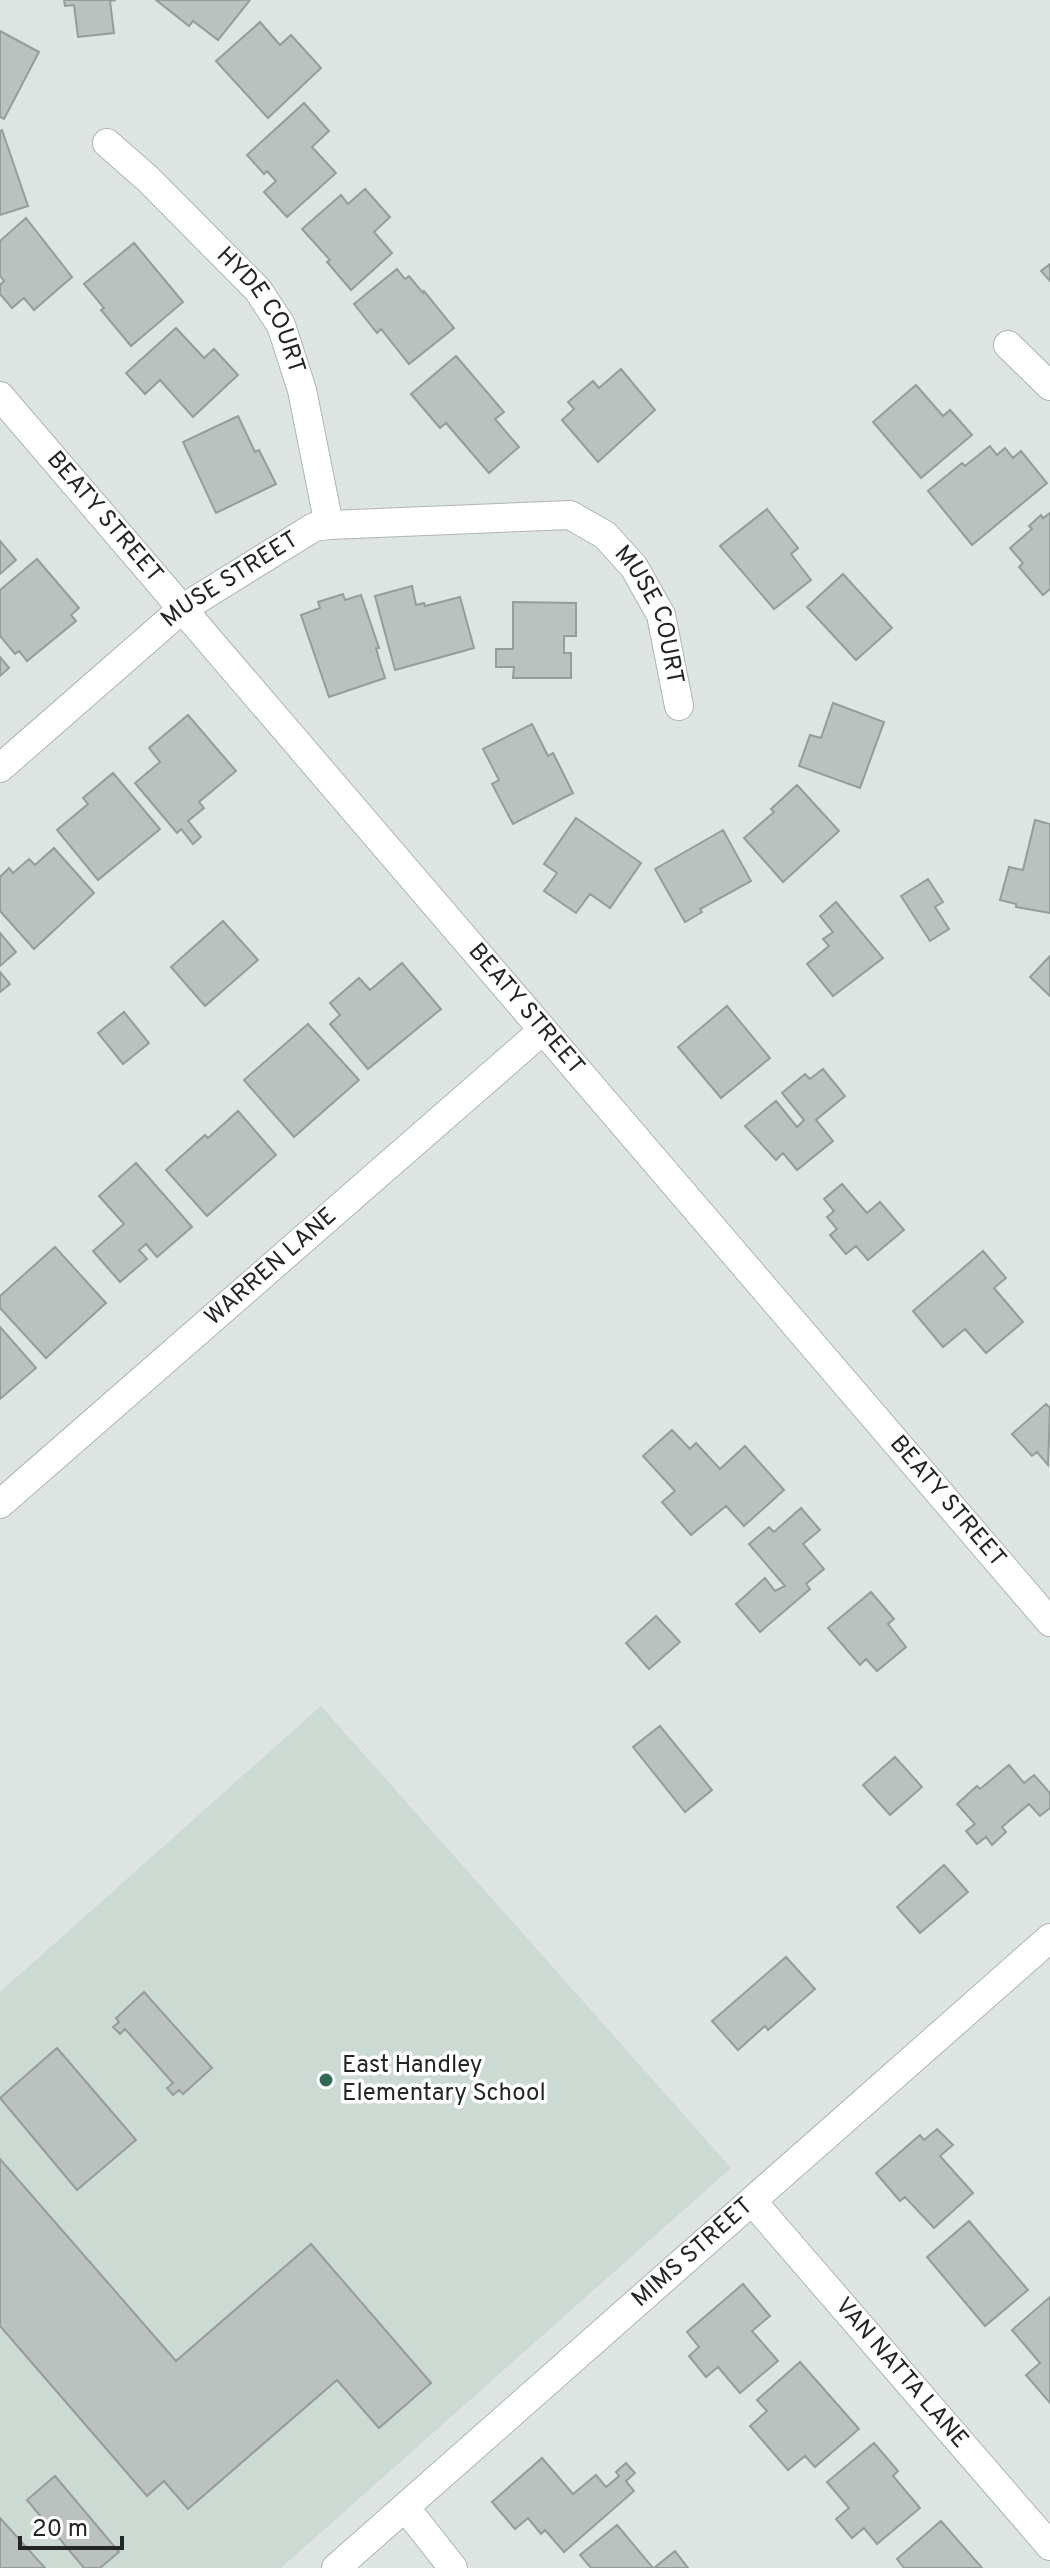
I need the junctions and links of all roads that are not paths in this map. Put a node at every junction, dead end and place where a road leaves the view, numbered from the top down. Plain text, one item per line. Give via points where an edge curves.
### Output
1 (107, 143) dead end
2 (1008, 345) dead end
3 (1050, 386) edge
4 (0, 396) edge
5 (329, 525) junction
6 (605, 535) joint
7 (182, 609) junction
8 (679, 706) dead end
9 (0, 768) edge
10 (542, 1031) junction
11 (0, 1504) edge
12 (1046, 1611) edge
13 (1050, 1938) edge
14 (752, 2201) junction
15 (405, 2507) junction
16 (1050, 2546) edge
17 (336, 2568) edge
18 (453, 2568) edge

1 - 5 street, HYDE COURT via 258,290 281,325 302,390
2 - 3 street
4 - 7 street, BEATY STREET
5 - 6 street, MUSE STREET via 570,515
5 - 7 street, MUSE STREET via 314,527
6 - 8 street, MUSE COURT via 634,567 661,615
7 - 9 street, MUSE STREET
7 - 10 street, BEATY STREET
10 - 11 street, WARREN LANE
10 - 12 street, BEATY STREET
13 - 14 street, MIMS STREET
14 - 15 street, MIMS STREET
14 - 16 street, VAN NATTA LANE
15 - 17 street, MIMS STREET
15 - 18 street

